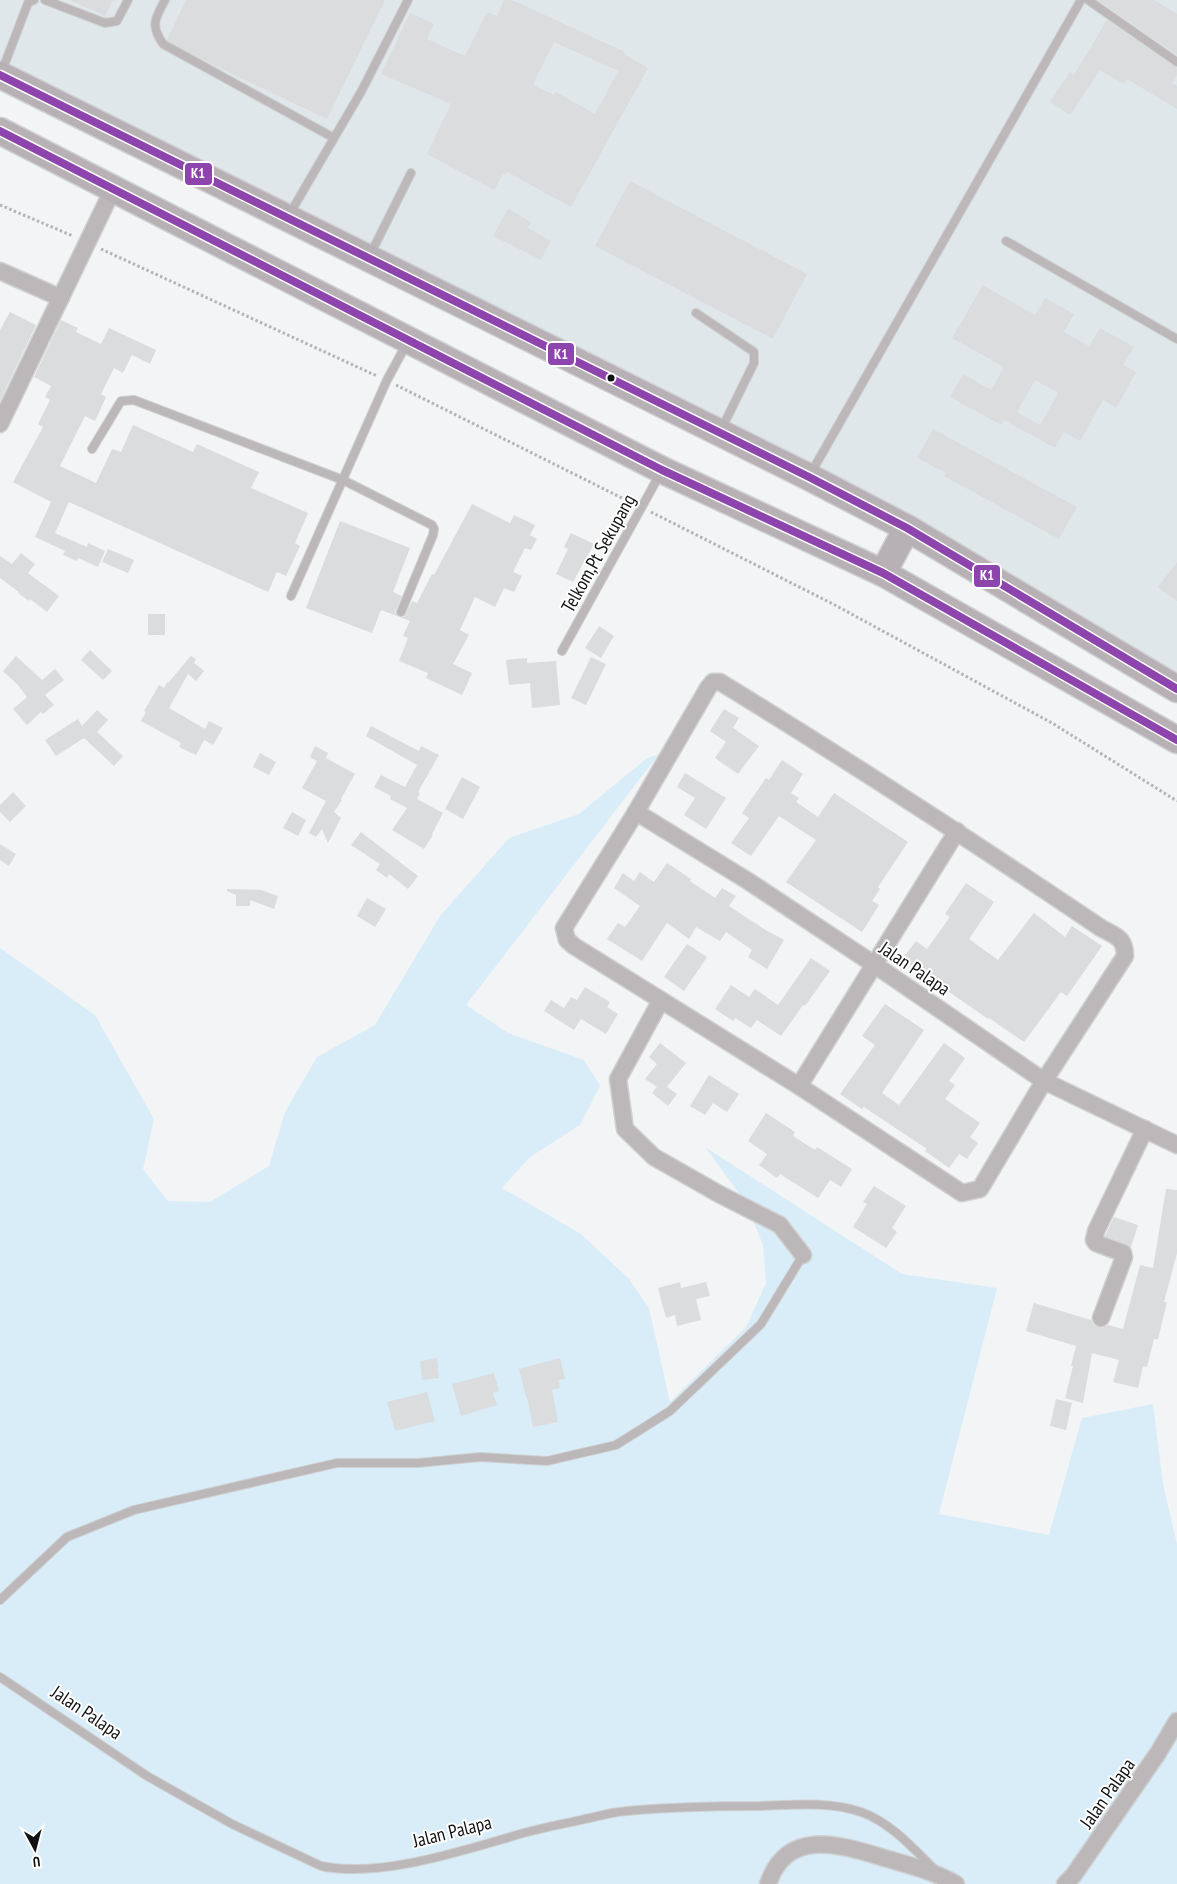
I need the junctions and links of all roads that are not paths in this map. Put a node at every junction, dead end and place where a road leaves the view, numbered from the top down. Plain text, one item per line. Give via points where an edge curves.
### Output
1 (34, 0) edge
2 (45, 0) edge
3 (128, 0) edge
4 (164, 0) edge
5 (408, 0) edge
6 (1081, 0) edge
7 (1088, 0) edge
8 (1177, 62) edge
9 (0, 75) edge
10 (0, 130) edge
11 (334, 138) junction
12 (411, 173) dead end
13 (113, 189) junction
14 (287, 219) junction
15 (1006, 241) dead end
16 (368, 259) junction
17 (0, 271) edge
18 (60, 298) junction
19 (696, 313) dead end
20 (1177, 339) edge
21 (408, 341) junction
22 (0, 424) edge
23 (720, 432) junction
24 (92, 448) dead end
25 (662, 470) junction
26 (809, 476) junction
27 (343, 480) junction
28 (907, 528) junction
29 (883, 573) junction
30 (291, 596) dead end
31 (401, 612) dead end
32 (562, 651) dead end
33 (1177, 689) edge
34 (1177, 740) edge
35 (636, 812) junction
36 (957, 831) junction
37 (875, 964) junction
38 (660, 1000) junction
39 (1044, 1081) junction
40 (799, 1086) junction
41 (1145, 1129) junction
42 (1177, 1145) edge
43 (803, 1255) joint
44 (1102, 1318) dead end
45 (0, 1600) edge
46 (0, 1677) edge
47 (1177, 1721) edge
48 (940, 1875) junction
49 (768, 1884) edge
50 (956, 1884) edge
51 (1064, 1884) edge

1 - 9 lane via 28,3
2 - 3 lane via 110,24 117,21
4 - 11 lane via 156,18 156,33 163,44
5 - 11 lane
6 - 26 lane
7 - 8 lane
9 - 14 highway
10 - 13 highway
11 - 14 lane
12 - 16 lane
13 - 18 street
13 - 21 highway
14 - 16 highway
15 - 20 lane
16 - 23 highway
17 - 18 street
18 - 22 street
19 - 23 lane via 754,352 754,363
21 - 25 highway
21 - 27 lane via 387,380
23 - 26 highway
24 - 27 lane via 121,401 134,400
25 - 29 highway
25 - 32 lane, Telkom,Pt Sekupang
26 - 28 highway
27 - 30 lane
27 - 31 lane via 432,525 434,530
28 - 29 highway
28 - 33 highway
29 - 34 highway
35 - 36 street via 708,688 713,682 720,682
35 - 37 street, Jalan Palapa
35 - 38 street via 564,928 567,940 574,946
36 - 37 street
36 - 39 street via 1121,939 1125,947 1125,956
37 - 39 street, Jalan Palapa
37 - 40 street
38 - 40 street
38 - 43 street via 618,1079 624,1129 654,1157 780,1224
39 - 40 street via 980,1189 962,1193
39 - 41 street, Jalan Palapa
41 - 42 street, Jalan Palapa
41 - 44 street via 1096,1231 1096,1243 1123,1253 1124,1257
43 - 45 lane via 761,1324 670,1411 616,1445 548,1461 480,1457 418,1463 337,1463 134,1510 66,1537
46 - 48 lane, Jalan Palapa via 147,1776 232,1824 321,1866 358,1870 393,1866 540,1828 626,1811 800,1805 830,1806 863,1813 908,1842
47 - 51 street, Jalan Palapa via 1073,1876
48 - 49 street, Jalan Palapa via 826,1843 786,1855
48 - 50 street, Jalan Palapa

